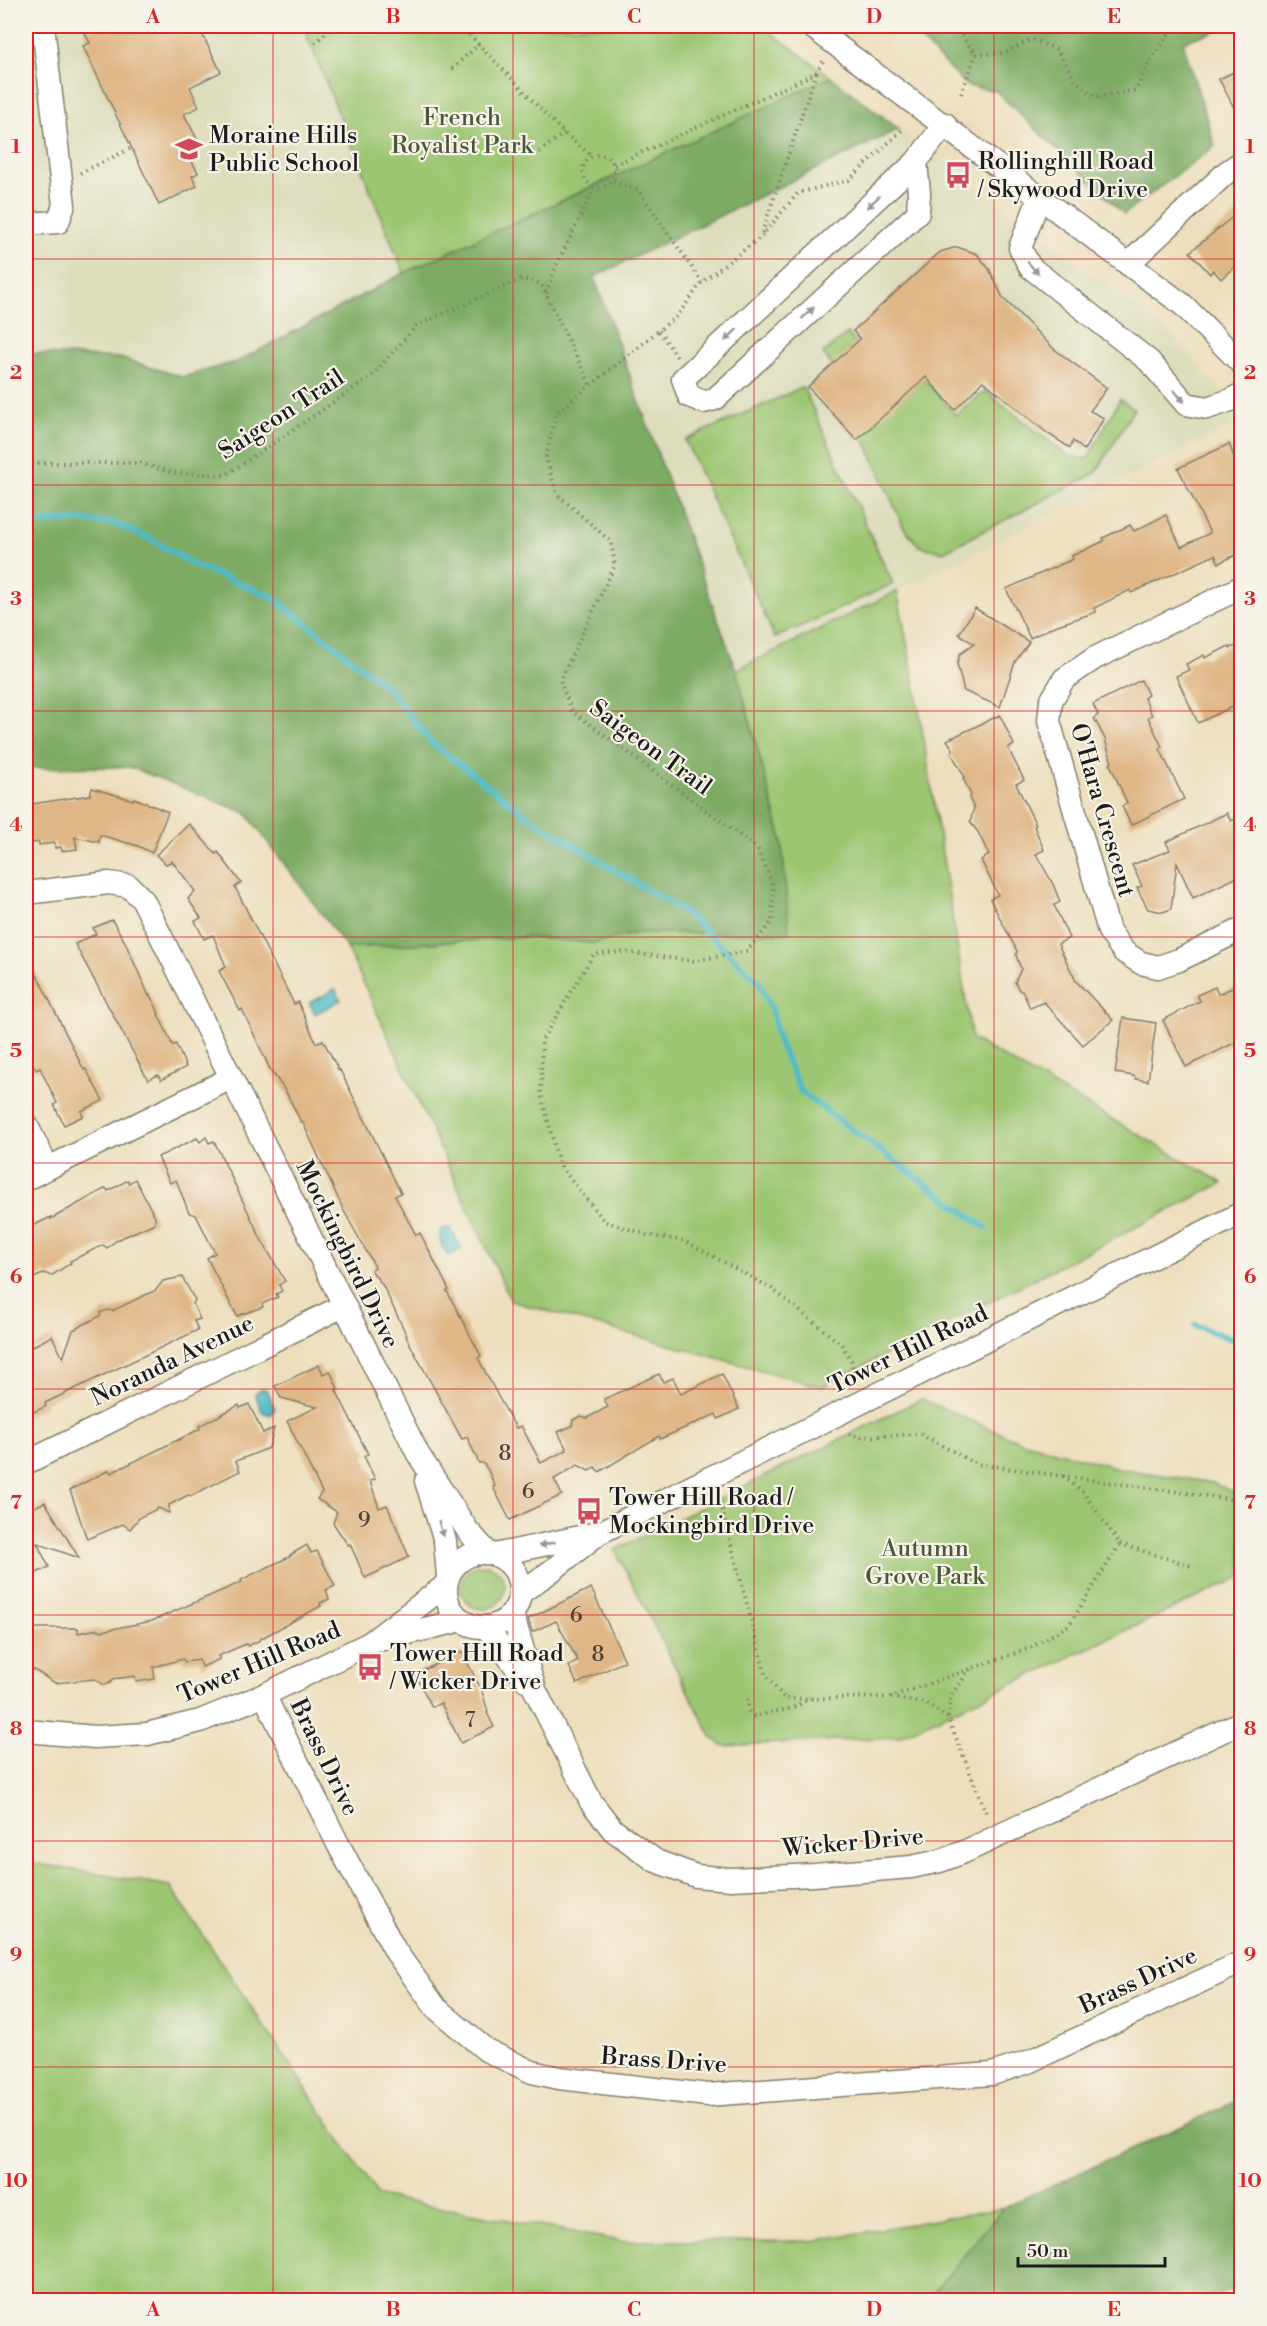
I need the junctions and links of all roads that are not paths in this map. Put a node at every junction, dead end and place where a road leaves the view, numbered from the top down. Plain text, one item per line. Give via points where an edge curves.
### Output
1 (43, 26) edge
2 (812, 26) edge
3 (945, 124) junction
4 (916, 162) junction
5 (1242, 162) edge
6 (1040, 196) junction
7 (26, 224) edge
8 (1128, 264) junction
9 (1242, 364) edge
10 (1242, 394) edge
11 (1242, 587) edge
12 (26, 893) edge
13 (1242, 929) edge
14 (231, 1078) junction
15 (26, 1124) edge
16 (48, 1168) junction
17 (26, 1179) edge
18 (1242, 1214) edge
19 (343, 1306) junction
20 (417, 1454) junction
21 (26, 1463) edge
22 (599, 1533) junction
23 (492, 1554) junction
24 (447, 1581) junction
25 (516, 1603) junction
26 (462, 1620) junction
27 (486, 1626) junction
28 (370, 1643) junction
29 (535, 1690) junction
30 (264, 1695) junction
31 (1242, 1722) edge
32 (26, 1731) edge
33 (1242, 1962) edge

1 - 7 street via 64,206 58,222
2 - 3 street
3 - 4 street
3 - 6 street
4 -> 4 street via 683,379 689,396 704,402 715,399 918,213
5 - 8 street via 1212,184
6 - 8 street
6 -> 10 street via 1020,248 1030,267 1149,361 1186,404 1207,408
8 - 9 street via 1183,305
11 - 13 street, O'Hara Crescent via 1095,658 1064,679 1051,701 1049,722 1109,931 1124,952 1141,963 1158,967
12 - 14 street, Mockingbird Drive via 109,883 129,886 143,900
14 - 16 street
14 - 19 street, Mockingbird Drive
15 - 16 street
16 - 17 street
18 - 22 street, Tower Hill Road
19 - 20 street, Mockingbird Drive
19 - 21 street, Noranda Avenue
20 - 23 street, Mockingbird Drive via 468,1531
20 -> 24 street, Mockingbird Drive via 445,1541
22 -> 23 street, Tower Hill Road
22 - 25 street, Tower Hill Road
23 - 24 street via 476,1553 464,1558 455,1565
23 - 25 street via 514,1569 519,1581
24 - 26 street via 451,1609
24 - 28 street, Tower Hill Road
25 - 27 street via 505,1619
25 - 29 street, Wicker Drive
26 - 27 street
26 - 28 street, Tower Hill Road
27 - 29 street, Wicker Drive
28 - 30 street, Tower Hill Road
29 - 31 street, Wicker Drive via 591,1802 613,1830 656,1861 675,1869 696,1876 731,1879 858,1872 939,1861
30 - 32 street, Tower Hill Road via 200,1721 147,1734 95,1737
30 - 33 street, Brass Drive via 396,1952 436,2008 486,2050 532,2072 708,2095 992,2074 1028,2062

